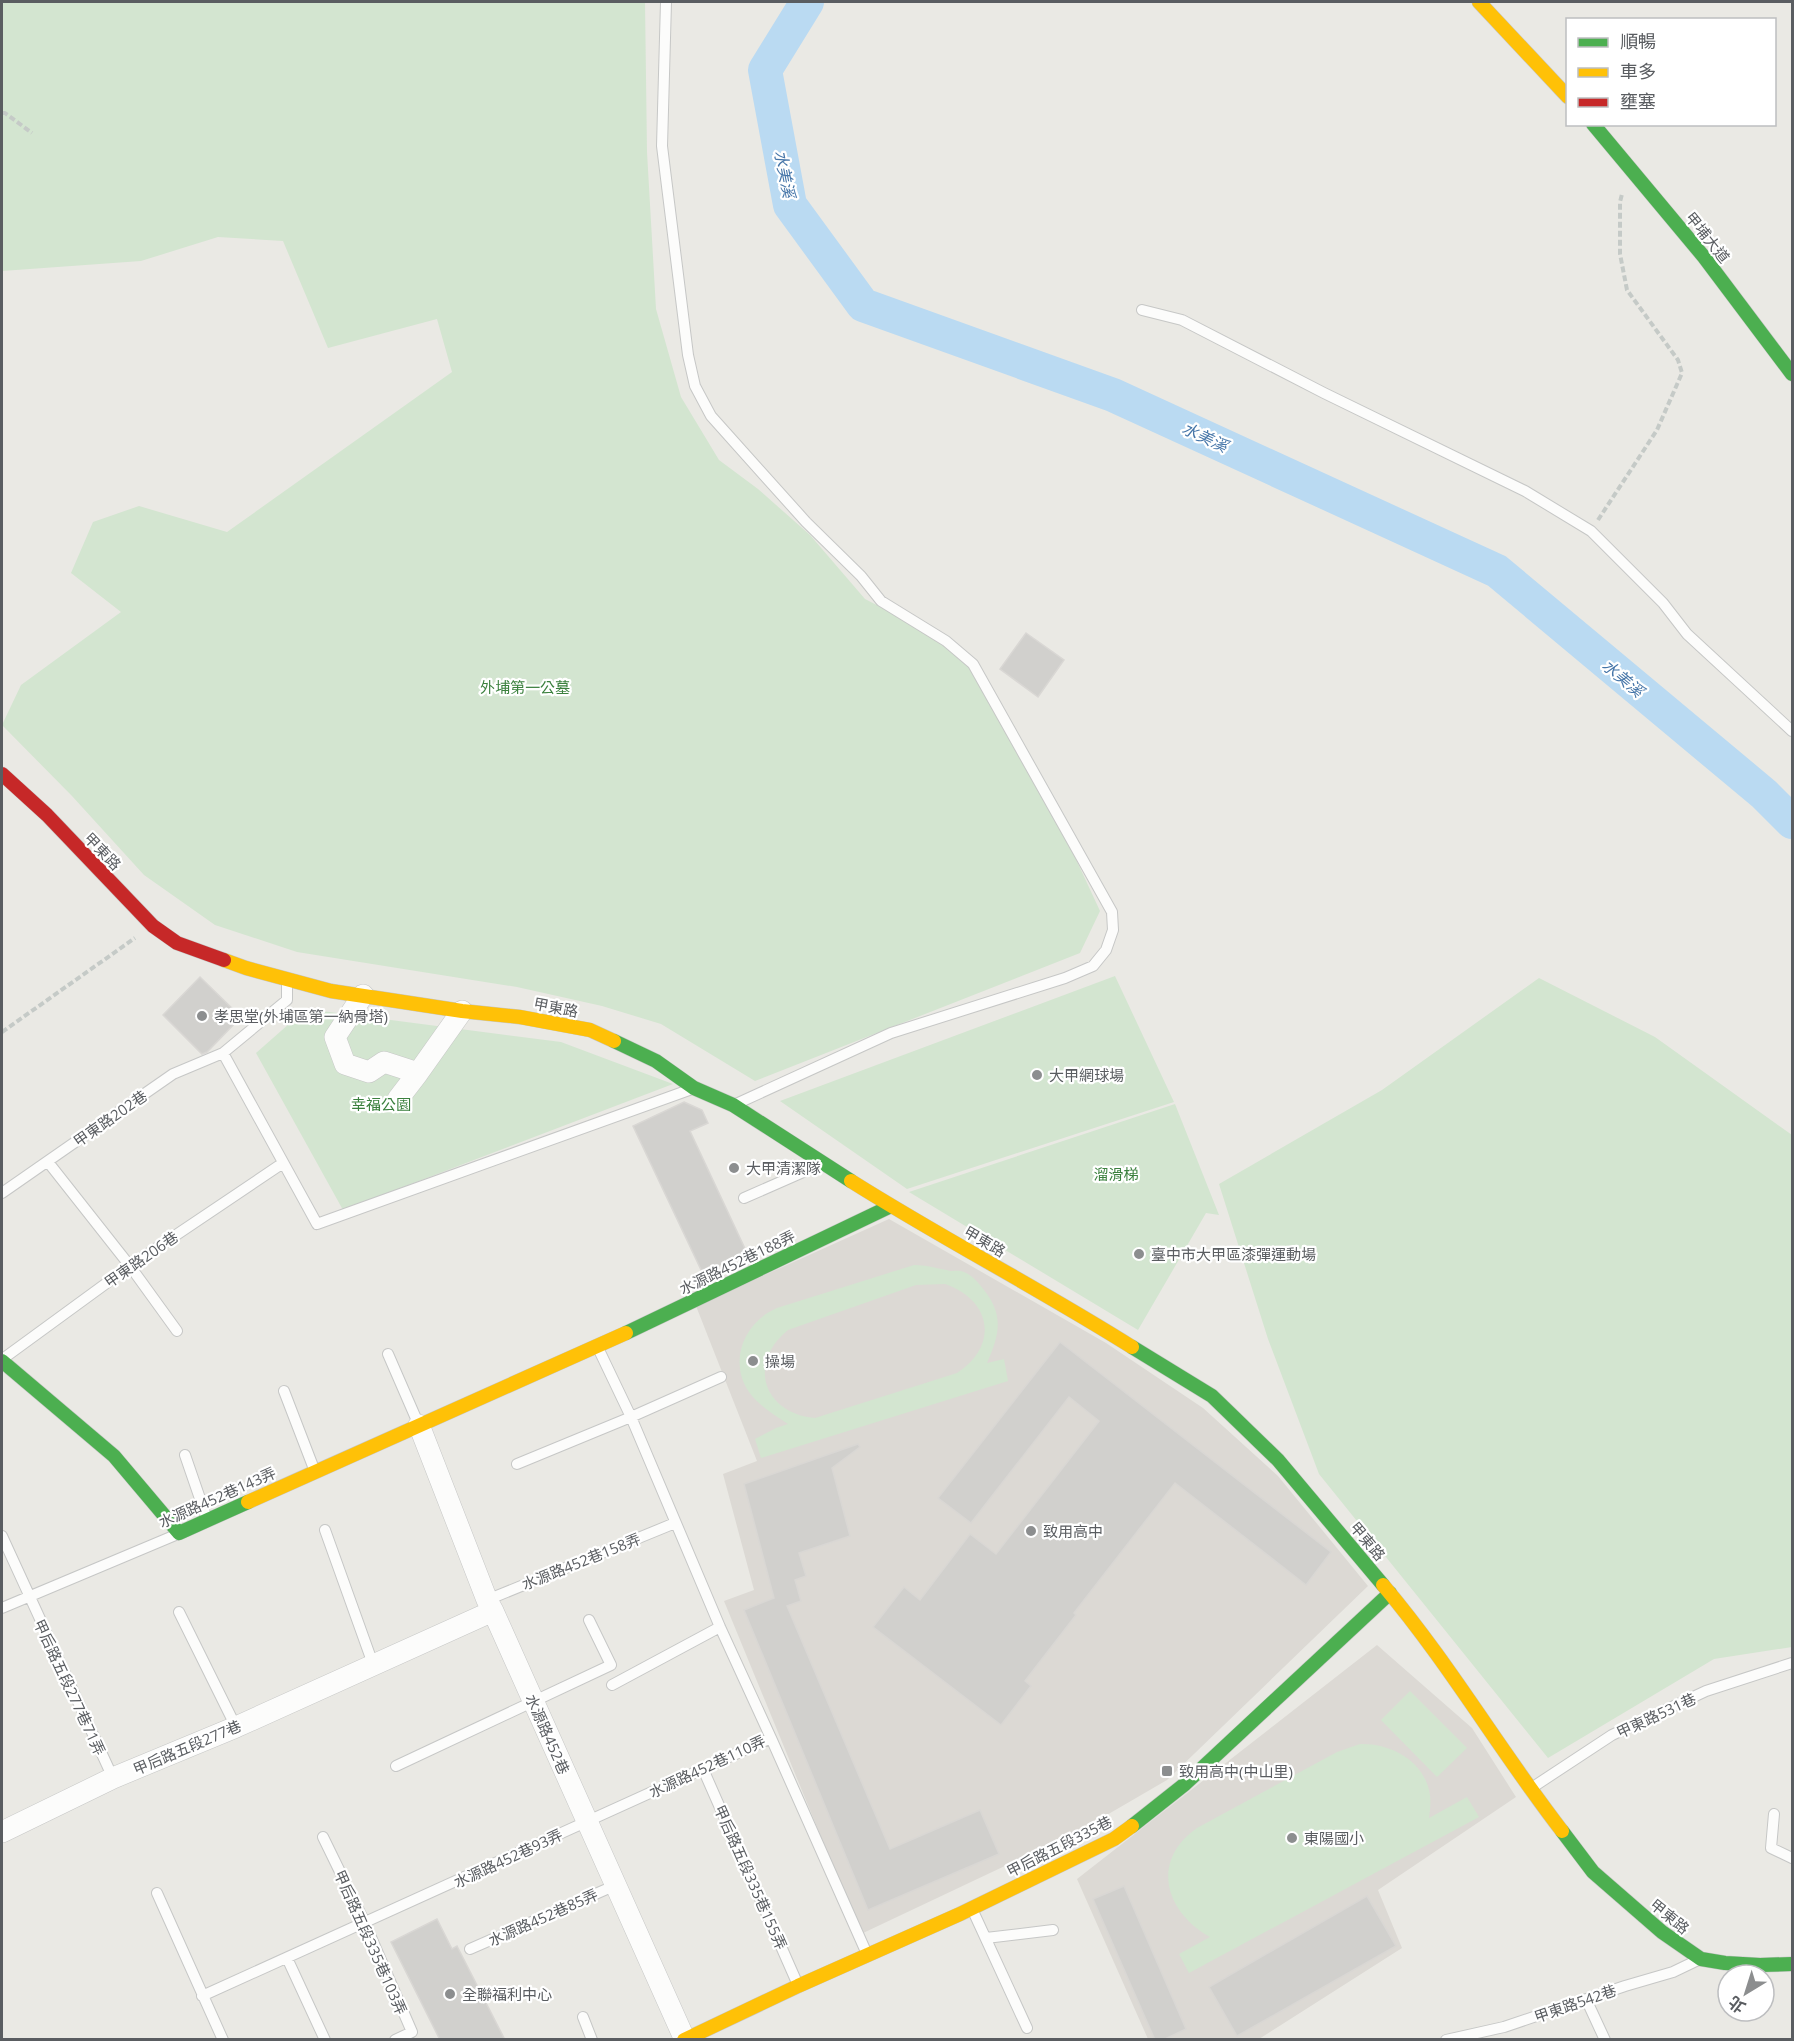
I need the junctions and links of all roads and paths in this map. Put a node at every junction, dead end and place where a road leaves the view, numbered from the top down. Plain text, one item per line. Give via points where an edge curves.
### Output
1 (666, 2) edge
2 (1479, 2) edge
3 (1566, 95) edge
4 (2, 113) edge
5 (1595, 126) edge
6 (32, 133) dead end
7 (1629, 167) junction
8 (1142, 310) dead end
9 (1792, 374) edge
10 (1591, 531) junction
11 (1792, 731) edge
12 (2, 774) edge
13 (153, 926) junction
14 (287, 978) junction
15 (363, 995) junction
16 (462, 1011) junction
17 (2, 1032) edge
18 (223, 1053) junction
19 (418, 1073) junction
20 (694, 1088) junction
21 (398, 1099) dead end
22 (733, 1105) junction
23 (818, 1160) junction
24 (48, 1162) junction
25 (283, 1163) junction
26 (2, 1193) edge
27 (744, 1198) dead end
28 (891, 1206) junction
29 (130, 1266) junction
30 (177, 1330) dead end
31 (597, 1347) junction
32 (388, 1354) dead end
33 (2, 1360) edge
34 (721, 1377) dead end
35 (284, 1391) dead end
36 (631, 1417) junction
37 (419, 1425) junction
38 (186, 1455) dead end
39 (517, 1464) dead end
40 (315, 1471) junction
41 (207, 1520) junction
42 (675, 1523) junction
43 (325, 1530) dead end
44 (179, 1533) junction
45 (2, 1536) edge
46 (1390, 1593) junction
47 (28, 1596) junction
48 (490, 1605) junction
49 (2, 1608) edge
50 (179, 1612) dead end
51 (589, 1620) dead end
52 (720, 1627) junction
53 (1792, 1663) edge
54 (373, 1664) junction
55 (612, 1685) dead end
56 (534, 1703) junction
57 (236, 1727) junction
58 (771, 1737) junction
59 (396, 1766) dead end
60 (703, 1768) junction
61 (113, 1778) junction
62 (1530, 1790) junction
63 (1774, 1814) dead end
64 (587, 1822) junction
65 (2, 1832) edge
66 (322, 1837) dead end
67 (1792, 1858) edge
68 (616, 1885) junction
69 (157, 1893) dead end
70 (972, 1908) junction
71 (364, 1921) junction
72 (1053, 1930) dead end
73 (986, 1938) junction
74 (470, 1949) dead end
75 (867, 1955) junction
76 (287, 1958) junction
77 (1701, 1959) junction
78 (1792, 1964) edge
79 (798, 1986) junction
80 (202, 1996) junction
81 (1586, 1999) junction
82 (583, 2017) dead end
83 (1027, 2028) dead end
84 (684, 2039) edge
85 (223, 2040) edge
86 (325, 2040) edge
87 (395, 2040) edge
88 (592, 2040) edge
89 (1446, 2040) edge
90 (1605, 2040) edge

1 - 22 lane via 662,146 695,386 711,416 881,600 946,641 973,664 1112,912 1113,930 1106,950 1093,966 891,1033
2 - 3 street
4 - 6 path
5 - 7 street, 甲埔大道
7 - 9 street, 甲埔大道 via 1704,257
7 - 10 path via 1620,202 1620,254 1627,290 1678,360 1682,373 1657,430
8 - 10 lane via 1182,320 1525,490
10 - 11 lane via 1663,603 1687,634
12 - 13 street, 甲東路 via 47,815
13 - 14 street, 甲東路 via 177,943
13 - 17 path
14 - 15 street, 甲東路 via 331,991
14 - 18 lane, 甲東路202巷 via 287,1000
15 - 16 street, 甲東路
15 - 19 street via 335,1037 345,1064 369,1072 384,1062
16 - 19 street
16 - 20 street, 甲東路 via 590,1030 656,1060
18 - 24 lane, 甲東路202巷 via 173,1074
18 - 25 lane
19 - 21 street
20 - 22 street, 甲東路
20 - 25 lane via 317,1224
22 - 23 street, 甲東路
23 - 27 lane via 801,1173
23 - 28 street, 甲東路
24 - 26 lane, 甲東路202巷
24 - 29 lane
25 - 29 lane, 甲東路206巷
28 - 31 street, 水源路452巷188弄
28 - 46 street, 甲東路 via 1075,1311 1212,1396 1278,1460
29 - 30 lane
29 - 33 lane, 甲東路206巷
31 - 36 lane
31 - 37 street, 水源路452巷188弄
32 - 37 lane
33 - 44 street via 114,1456
34 - 36 lane
35 - 40 lane
36 - 39 lane
36 - 42 lane
37 - 40 street, 水源路452巷143弄
37 - 48 street, 水源路452巷
38 - 41 lane
40 - 41 street, 水源路452巷143弄
41 - 44 street, 水源路452巷143弄
42 - 48 lane, 水源路452巷158弄
42 - 52 lane
43 - 54 lane
44 - 47 lane, 水源路452巷143弄
45 - 47 lane, 甲后路五段277巷71弄
46 - 62 street, 甲東路 via 1448,1668
46 - 70 street, 甲后路五段335巷 via 1150,1813 1114,1839
47 - 49 lane, 水源路452巷143弄
47 - 61 lane, 甲后路五段277巷71弄
48 - 54 street, 甲后路五段277巷
48 - 56 street, 水源路452巷
50 - 57 lane
51 - 56 lane via 611,1665
52 - 55 lane
52 - 58 lane, 水源路452巷110弄
53 - 62 lane, 甲東路531巷 via 1706,1691 1612,1735
54 - 57 street, 甲后路五段277巷
56 - 59 lane
56 - 64 street, 水源路452巷
57 - 61 street, 甲后路五段277巷
58 - 60 lane, 水源路452巷110弄
58 - 75 lane
60 - 64 lane, 水源路452巷110弄
60 - 79 lane, 甲后路五段335巷155弄
61 - 65 street, 甲后路五段277巷
62 - 77 street, 甲東路 via 1593,1872 1662,1932
63 - 67 lane via 1771,1848
64 - 68 street, 水源路452巷
64 - 71 lane, 水源路452巷93弄
66 - 71 lane, 甲后路五段335巷103弄
68 - 74 lane, 水源路452巷85弄
68 - 84 street, 水源路452巷
69 - 80 lane
70 - 73 lane
70 - 75 street, 甲后路五段335巷
71 - 76 lane, 水源路452巷93弄
71 - 87 lane, 甲后路五段335巷103弄 via 412,2032
72 - 73 lane
73 - 83 lane
75 - 79 street, 甲后路五段335巷
76 - 80 lane, 水源路452巷93弄
76 - 86 lane
77 - 78 street, 甲東路
77 - 81 lane, 甲東路542巷 via 1673,1972
79 - 84 street, 甲后路五段335巷
80 - 85 lane
81 - 89 lane, 甲東路542巷 via 1504,2027
81 - 90 lane
82 - 88 lane

